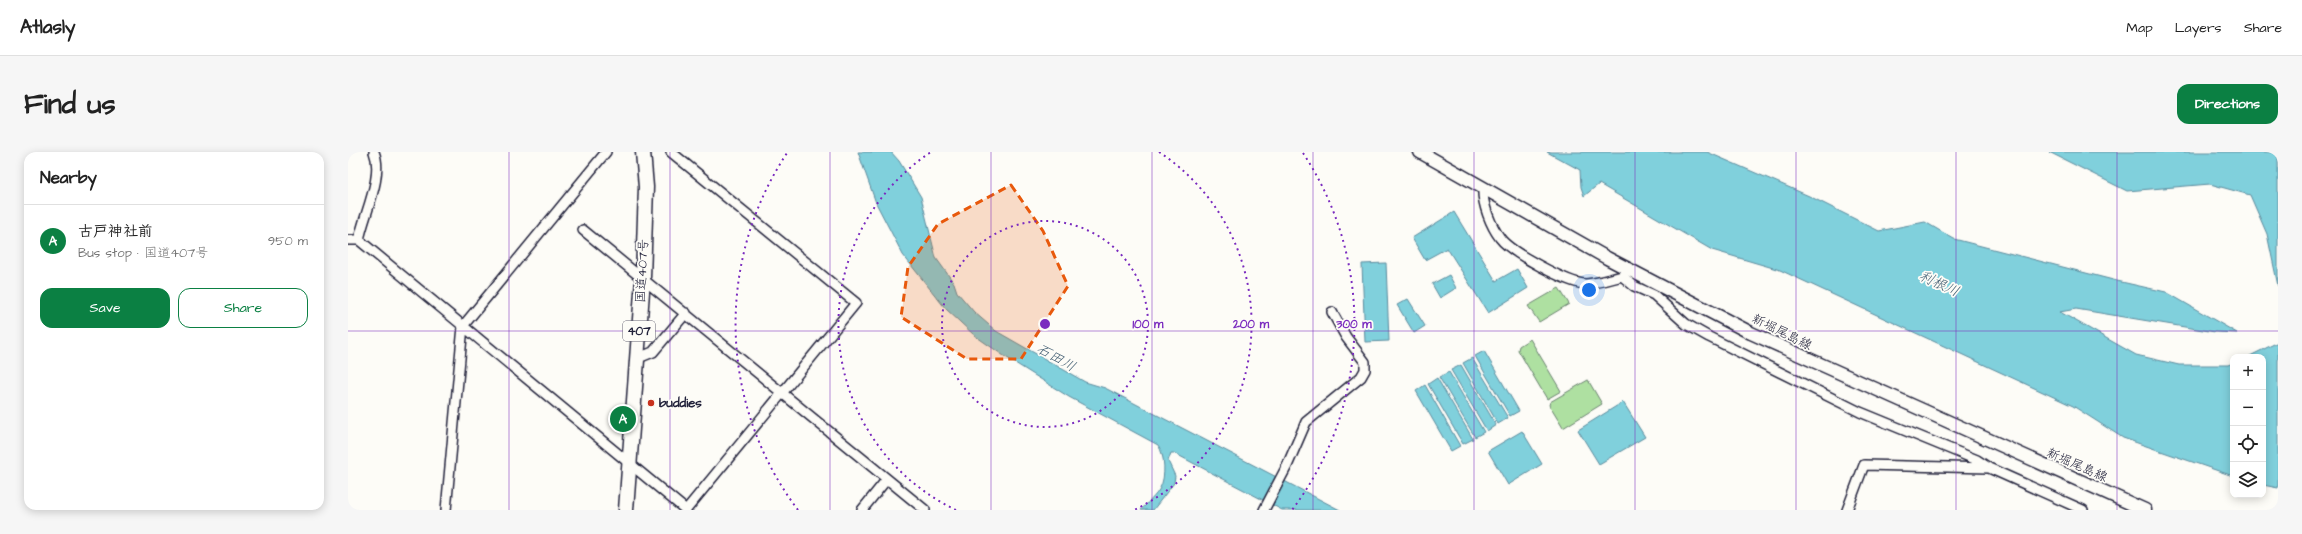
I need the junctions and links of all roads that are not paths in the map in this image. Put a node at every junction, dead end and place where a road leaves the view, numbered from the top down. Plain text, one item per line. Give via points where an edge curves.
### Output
1 (374, 152) edge
2 (606, 152) edge
3 (644, 152) edge
4 (671, 152) edge
5 (1420, 152) edge
6 (1483, 189) junction
7 (583, 230) dead end
8 (348, 240) edge
9 (358, 240) junction
10 (1624, 272) junction
11 (643, 278) junction
12 (1332, 312) dead end
13 (686, 313) junction
14 (463, 326) junction
15 (636, 359) junction
16 (782, 392) junction
17 (629, 463) junction
18 (1989, 468) junction
19 (887, 479) junction
20 (446, 510) edge
21 (626, 510) edge
22 (686, 510) edge
23 (862, 510) edge
24 (925, 510) edge
25 (1264, 510) edge
26 (1847, 510) edge
27 (2082, 510) edge
28 (2145, 510) edge

1 - 9 street via 378,162 376,182
2 - 14 street
3 - 11 highway, 国道407号 / 407 via 646,187
4 - 16 street via 856,303
5 - 6 main road, 新堀尾島線
6 - 10 main road, 新堀尾島線
6 - 10 street via 1484,202 1500,238 1529,259 1569,280 1585,284
7 - 11 street
8 - 9 street
9 - 14 street
10 - 18 street via 1634,286 1654,296 1686,324 1854,409 1953,449
10 - 28 main road, 新堀尾島線 via 1806,359
11 - 13 street
11 - 15 highway, 国道407号 / 407
12 - 25 street via 1346,337 1365,362 1365,370 1361,377 1306,422
13 - 15 street via 653,352
13 - 16 street
14 - 17 street
14 - 20 street
15 - 17 highway, 国道407号 / 407
16 - 19 street
16 - 22 street
17 - 21 highway, 国道407号 / 407
17 - 22 street
18 - 26 street via 1864,465
18 - 27 street
19 - 23 street
19 - 24 street

